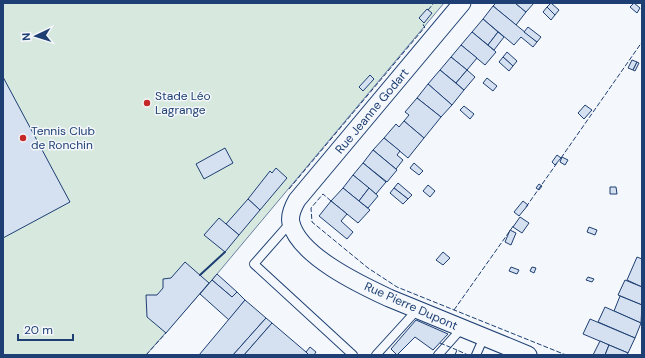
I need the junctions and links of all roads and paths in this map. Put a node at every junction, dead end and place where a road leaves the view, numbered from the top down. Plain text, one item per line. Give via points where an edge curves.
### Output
1 (462, 3) edge
2 (291, 222) junction
3 (417, 310) junction
4 (462, 328) junction
5 (484, 337) junction
6 (353, 355) edge
7 (376, 355) edge
8 (438, 355) edge
9 (476, 355) edge
10 (528, 355) edge

1 - 2 street, Rue Jeanne Godart via 297,200
2 - 3 street, Rue Pierre Dupont via 297,237 327,263 376,292
2 - 6 lane via 254,264
3 - 4 street, Rue Pierre Dupont
3 - 7 lane
4 - 5 street, Rue Pierre Dupont
4 - 8 lane
5 - 9 lane
5 - 10 street, Rue Pierre Dupont

